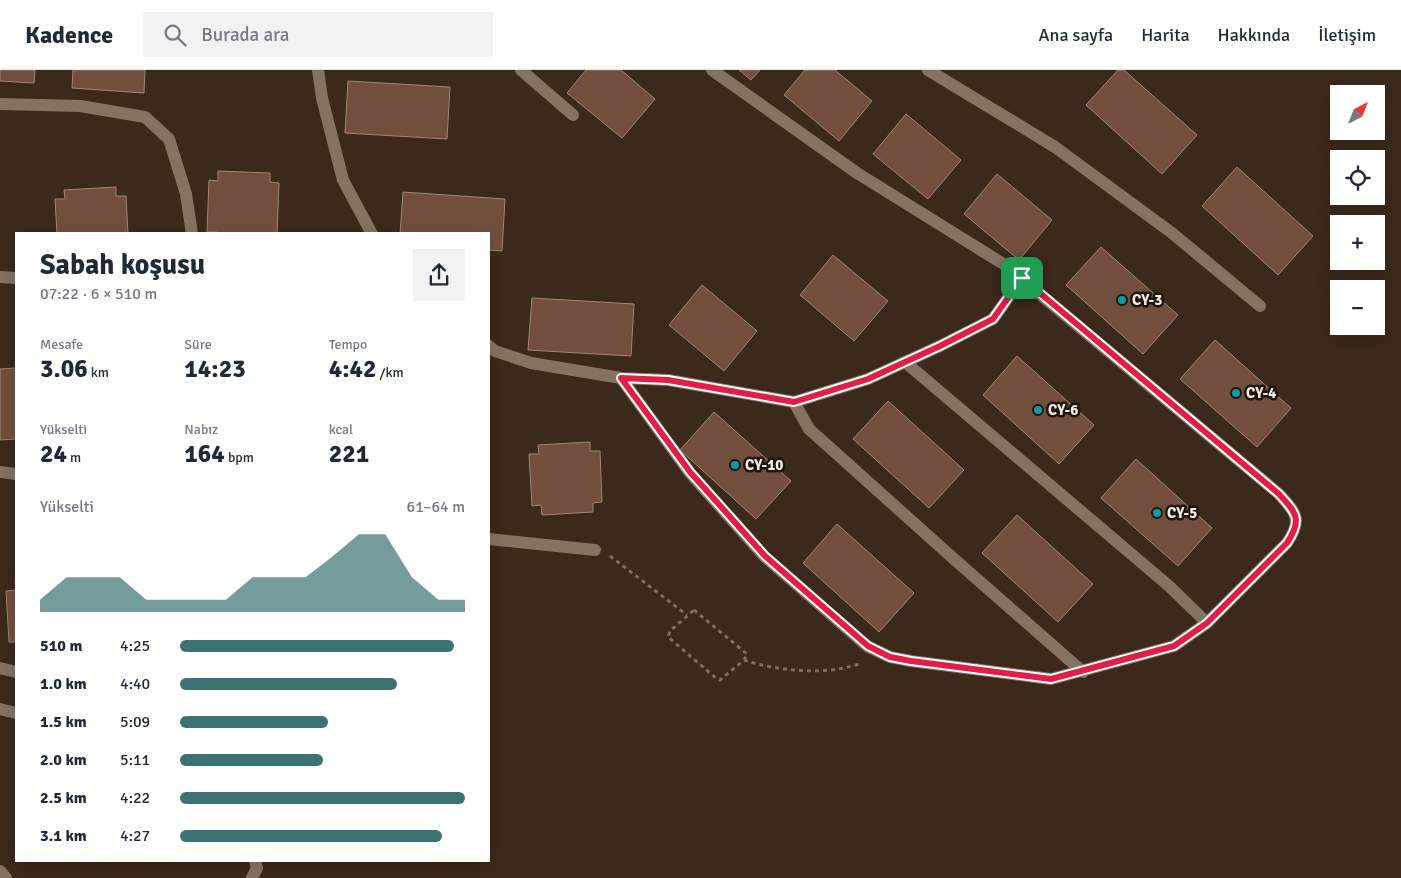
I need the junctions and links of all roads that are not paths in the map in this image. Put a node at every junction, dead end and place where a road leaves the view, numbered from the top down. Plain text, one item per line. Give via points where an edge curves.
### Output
1 (318, 70) edge
2 (521, 70) edge
3 (712, 70) edge
4 (928, 70) edge
5 (0, 104) edge
6 (573, 115) dead end
7 (192, 232) edge
8 (371, 232) edge
9 (0, 277) edge
10 (15, 278) edge
11 (1022, 278) junction
12 (1260, 306) dead end
13 (490, 347) edge
14 (905, 362) junction
15 (621, 378) junction
16 (794, 402) junction
17 (0, 472) edge
18 (15, 474) edge
19 (490, 539) edge
20 (596, 550) road end
21 (1207, 623) junction
22 (0, 668) edge
23 (15, 672) edge
24 (1083, 672) junction
25 (0, 709) edge
26 (15, 713) edge
27 (255, 862) edge
28 (0, 871) edge
29 (6, 878) edge
30 (252, 878) edge

1 - 8 street via 343,180
2 - 6 street
3 - 11 street via 857,173
4 - 12 street via 1055,147 1172,233
5 - 7 street via 80,106 145,117 168,138 186,194
9 - 10 street
11 - 14 street via 993,319
11 - 21 street via 1279,494 1295,513 1297,522 1287,543
13 - 15 street via 530,363
14 - 16 street via 868,379
14 - 21 street via 1170,586
15 - 16 street via 668,380
15 - 24 street via 690,472 765,556 868,646 890,657 1031,678 1051,679
16 - 24 street via 809,428
17 - 18 street
19 - 20 street
21 - 24 street via 1174,646
22 - 23 street
25 - 26 street
27 - 30 street via 257,868
28 - 29 street

